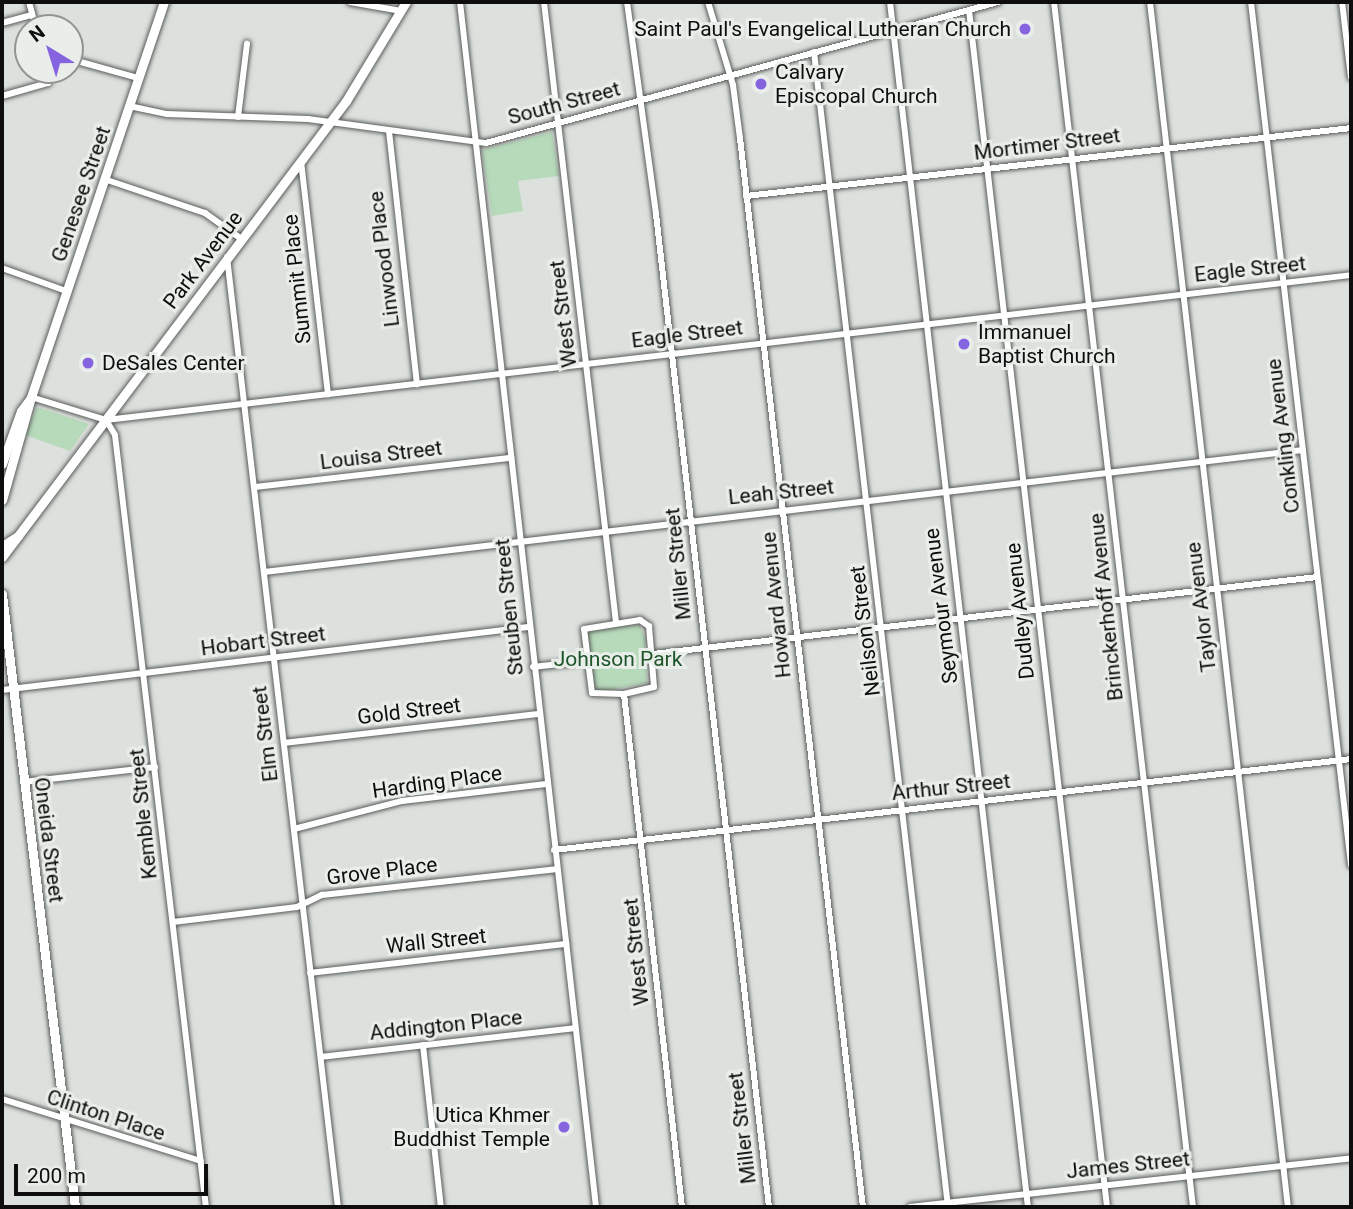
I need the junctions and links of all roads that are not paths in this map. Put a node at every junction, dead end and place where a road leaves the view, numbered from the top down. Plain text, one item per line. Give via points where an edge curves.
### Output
1 (164, 2) edge
2 (350, 2) edge
3 (406, 2) edge
4 (460, 2) edge
5 (544, 2) edge
6 (627, 2) edge
7 (708, 2) edge
8 (890, 2) edge
9 (998, 2) edge
10 (1055, 2) edge
11 (1150, 2) edge
12 (1251, 2) edge
13 (1342, 2) edge
14 (979, 4) edge
15 (969, 10) junction
16 (401, 11) junction
17 (893, 30) junction
18 (247, 44) dead end
19 (814, 52) junction
20 (84, 63) edge
21 (730, 76) junction
22 (1351, 77) edge
23 (138, 78) junction
24 (44, 84) edge
25 (2, 96) edge
26 (642, 100) junction
27 (129, 106) junction
28 (238, 117) junction
29 (329, 122) junction
30 (558, 123) junction
31 (1351, 128) edge
32 (389, 131) junction
33 (1267, 136) junction
34 (475, 142) junction
35 (1166, 148) junction
36 (1072, 159) junction
37 (301, 161) junction
38 (987, 168) junction
39 (909, 178) junction
40 (104, 179) junction
41 (831, 187) junction
42 (746, 196) junction
43 (240, 239) junction
44 (227, 257) junction
45 (2, 268) edge
46 (1351, 275) edge
47 (1283, 283) junction
48 (66, 291) junction
49 (1183, 294) junction
50 (1089, 305) junction
51 (1004, 315) junction
52 (926, 324) junction
53 (848, 333) junction
54 (764, 342) junction
55 (671, 353) junction
56 (586, 363) junction
57 (500, 373) junction
58 (417, 384) junction
59 (328, 394) junction
60 (31, 397) junction
61 (245, 403) junction
62 (106, 420) junction
63 (1303, 450) junction
64 (510, 458) junction
65 (1202, 462) junction
66 (2, 464) edge
67 (1108, 472) junction
68 (1023, 482) junction
69 (255, 487) junction
70 (946, 491) junction
71 (2, 500) edge
72 (867, 500) junction
73 (782, 510) junction
74 (691, 519) junction
75 (606, 530) junction
76 (19, 535) junction
77 (519, 541) junction
78 (2, 546) edge
79 (2, 557) edge
80 (264, 572) junction
81 (1317, 577) junction
82 (1217, 590) junction
83 (2, 599) edge
84 (1123, 599) junction
85 (1037, 609) junction
86 (960, 618) junction
87 (616, 622) junction
88 (528, 627) junction
89 (882, 627) junction
90 (797, 637) junction
91 (705, 648) junction
92 (653, 654) junction
93 (274, 657) junction
94 (585, 661) junction
95 (533, 667) junction
96 (143, 673) junction
97 (12, 689) junction
98 (2, 690) edge
99 (624, 694) junction
100 (539, 714) junction
101 (284, 743) junction
102 (1351, 759) edge
103 (1338, 761) junction
104 (155, 767) junction
105 (1238, 772) junction
106 (24, 782) junction
107 (1143, 783) junction
108 (546, 784) junction
109 (1059, 793) junction
110 (981, 801) junction
111 (902, 810) junction
112 (819, 820) junction
113 (294, 830) junction
114 (725, 831) junction
115 (641, 840) junction
116 (554, 850) junction
117 (1351, 865) edge
118 (556, 869) junction
119 (303, 902) junction
120 (173, 922) junction
121 (566, 944) junction
122 (310, 973) junction
123 (575, 1028) junction
124 (423, 1045) junction
125 (321, 1057) junction
126 (2, 1099) edge
127 (64, 1119) junction
128 (1351, 1158) edge
129 (201, 1161) junction
130 (1283, 1166) junction
131 (1189, 1175) junction
132 (1104, 1185) junction
133 (1026, 1194) junction
134 (948, 1205) edge
135 (75, 1207) edge
136 (206, 1207) edge
137 (338, 1207) edge
138 (441, 1207) edge
139 (596, 1207) edge
140 (682, 1207) edge
141 (769, 1207) edge
142 (863, 1207) edge
143 (910, 1207) edge
144 (1028, 1207) edge
145 (1107, 1207) edge
146 (1193, 1207) edge
147 (1288, 1207) edge

1 - 23 street, Genesee Street
2 - 16 street
3 - 16 street, Park Avenue
4 - 34 street, Steuben Street
5 - 30 street, West Street
6 - 26 street, Miller Street
7 - 21 street, Howard Avenue
8 - 17 street, Seymour Avenue
9 - 14 street, South Street
10 - 36 street, Brinckerhoff Avenue
11 - 35 street, Taylor Avenue
12 - 33 street, Conkling Avenue
13 - 22 street
14 - 15 street, South Street
15 - 17 street, South Street
15 - 38 street, Dudley Avenue
16 - 29 street, Park Avenue via 366,73
17 - 19 street, South Street
17 - 39 street, Seymour Avenue
18 - 28 street
19 - 21 street, South Street
19 - 41 street, Neilson Street
20 - 23 street
21 - 26 street, South Street
21 - 42 street, Howard Avenue
23 - 27 street, Genesee Street
24 - 25 street
26 - 30 street, South Street
26 - 55 street, Miller Street
27 - 28 street, South Street via 167,114
27 - 40 street, Genesee Street
28 - 29 street, South Street
29 - 32 street, South Street
29 - 37 street, Park Avenue
30 - 34 street, South Street
30 - 56 street, West Street
31 - 33 street, Mortimer Street
32 - 34 street, South Street
32 - 58 street, Linwood Place
33 - 35 street, Mortimer Street
33 - 47 street, Conkling Avenue
34 - 57 street, Steuben Street
35 - 36 street, Mortimer Street
35 - 49 street, Taylor Avenue
36 - 38 street, Mortimer Street
36 - 50 street, Brinckerhoff Avenue
37 - 43 street, Park Avenue
37 - 59 street, Summit Place
38 - 39 street, Mortimer Street
38 - 51 street, Dudley Avenue
39 - 41 street, Mortimer Street
39 - 52 street, Seymour Avenue
40 - 43 street via 205,213
40 - 48 street, Genesee Street
41 - 42 street, Mortimer Street
41 - 53 street, Neilson Street
42 - 54 street, Howard Avenue
43 - 44 street, Park Avenue
44 - 61 street, Elm Street
44 - 62 street, Park Avenue
45 - 48 street
46 - 47 street, Eagle Street
47 - 49 street, Eagle Street
47 - 63 street, Conkling Avenue
48 - 60 street, Genesee Street
49 - 50 street, Eagle Street
49 - 65 street, Taylor Avenue
50 - 51 street, Eagle Street
50 - 67 street, Brinckerhoff Avenue
51 - 52 street, Eagle Street
51 - 68 street, Dudley Avenue
52 - 53 street, Eagle Street
52 - 70 street, Seymour Avenue
53 - 54 street, Eagle Street
53 - 72 street, Neilson Street
54 - 55 street, Eagle Street
54 - 73 street, Howard Avenue
55 - 56 street, Eagle Street
55 - 74 street, Miller Street
56 - 57 street, Eagle Street
56 - 75 street, West Street
57 - 58 street, Eagle Street
57 - 64 street, Steuben Street
58 - 59 street, Eagle Street
59 - 61 street, Eagle Street
60 - 62 street, Eagle Street
60 - 66 street, Genesee Street via 21,411
60 - 71 street, Genesee Street
61 - 62 street, Eagle Street
61 - 69 street, Elm Street
62 - 76 street, Park Avenue
62 - 96 street, Kemble Street via 115,435
63 - 65 street, Leah Street
63 - 81 street, Conkling Avenue
64 - 69 street, Louisa Street
64 - 77 street, Steuben Street
65 - 67 street, Leah Street
65 - 82 street, Taylor Avenue
67 - 68 street, Leah Street
67 - 84 street, Brinckerhoff Avenue
68 - 70 street, Leah Street
68 - 85 street, Dudley Avenue
69 - 80 street, Elm Street
70 - 72 street, Leah Street
70 - 86 street, Seymour Avenue
72 - 73 street, Leah Street
72 - 89 street, Neilson Street
73 - 74 street, Leah Street
73 - 90 street, Howard Avenue
74 - 75 street, Leah Street
74 - 91 street, Miller Street
75 - 77 street, Leah Street
75 - 87 street, West Street
76 - 78 street, Park Avenue
76 - 79 street, Park Avenue
77 - 80 street, Leah Street
77 - 88 street, Steuben Street
80 - 93 street, Elm Street
81 - 82 street
81 - 103 street, Conkling Avenue
82 - 84 street
82 - 105 street, Taylor Avenue
83 - 97 street, Oneida Street
84 - 85 street
84 - 107 street, Brinckerhoff Avenue
85 - 86 street
85 - 109 street, Dudley Avenue
86 - 89 street
86 - 110 street, Seymour Avenue
87 - 92 street via 645,621
87 - 94 street via 583,629
88 - 93 street, Hobart Street
88 - 95 street, Steuben Street
89 - 90 street
89 - 111 street, Neilson Street
90 - 91 street
90 - 112 street, Howard Avenue
91 - 92 street
91 - 114 street, Miller Street
92 - 99 street via 654,687
93 - 96 street, Hobart Street
93 - 101 street, Elm Street
94 - 95 street
94 - 99 street via 592,693
95 - 100 street, Steuben Street
96 - 97 street, Hobart Street
96 - 104 street, Kemble Street
97 - 98 street, Hobart Street
97 - 106 street, Oneida Street
99 - 115 street, West Street
100 - 101 street, Gold Street
100 - 108 street, Steuben Street
101 - 113 street, Elm Street
102 - 103 street, Arthur Street
103 - 105 street, Arthur Street
103 - 117 street, Conkling Avenue
104 - 106 street
104 - 120 street, Kemble Street
105 - 107 street, Arthur Street
105 - 130 street, Taylor Avenue
106 - 127 street, Oneida Street
107 - 109 street, Arthur Street
107 - 131 street, Brinckerhoff Avenue
108 - 113 street, Harding Place via 402,801
108 - 116 street, Steuben Street
109 - 110 street, Arthur Street
109 - 132 street, Dudley Avenue
110 - 111 street, Arthur Street
110 - 133 street, Seymour Avenue
111 - 112 street, Arthur Street
111 - 134 street, Neilson Street
112 - 114 street, Arthur Street
112 - 142 street, Howard Avenue
113 - 119 street, Elm Street
114 - 115 street, Arthur Street
114 - 141 street, Miller Street
115 - 116 street, Arthur Street
115 - 140 street, West Street
116 - 118 street, Steuben Street
118 - 119 street, Grove Place via 322,895
118 - 121 street, Steuben Street
119 - 120 street, Grove Place
119 - 122 street, Elm Street
120 - 129 street, Kemble Street
121 - 122 street, Wall Street
121 - 123 street, Steuben Street
122 - 125 street, Elm Street
123 - 124 street, Addington Place
123 - 139 street, Steuben Street
124 - 125 street, Addington Place
124 - 138 street
125 - 137 street, Elm Street
126 - 127 street, Clinton Place
127 - 129 street, Clinton Place
127 - 135 street, Oneida Street
128 - 130 street, James Street
129 - 136 street, Kemble Street
130 - 131 street, James Street
130 - 147 street, Taylor Avenue
131 - 132 street, James Street
131 - 146 street, Brinckerhoff Avenue
132 - 133 street, James Street
132 - 145 street, Dudley Avenue
133 - 134 street, James Street
133 - 144 street, Seymour Avenue
134 - 143 street, James Street

